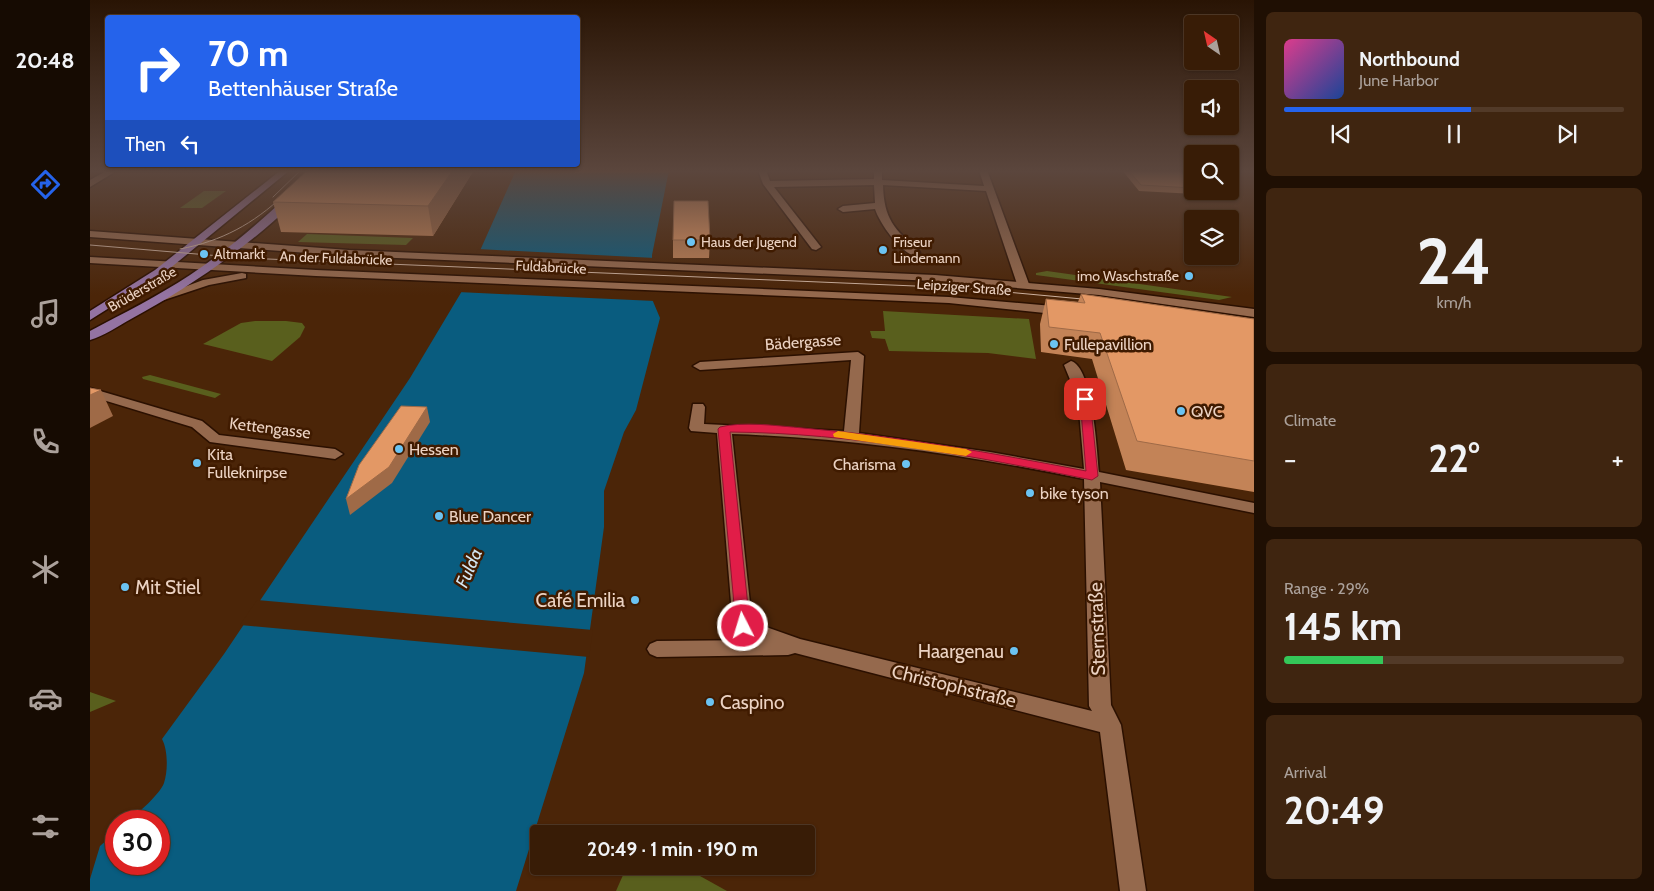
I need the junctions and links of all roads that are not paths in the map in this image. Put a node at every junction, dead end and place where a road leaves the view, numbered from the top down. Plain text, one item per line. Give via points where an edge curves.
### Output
1 (235, 212) edge
2 (278, 212) edge
3 (788, 212) edge
4 (880, 212) edge
5 (998, 212) edge
6 (90, 234) edge
7 (199, 241) junction
8 (236, 246) junction
9 (816, 247) dead end
10 (915, 253) dead end
11 (446, 257) joint
12 (90, 260) edge
13 (168, 265) junction
14 (209, 267) junction
15 (671, 267) joint
16 (316, 273) junction
17 (431, 277) joint
18 (1023, 284) junction
19 (669, 287) joint
20 (155, 301) junction
21 (1072, 312) edge
22 (1254, 313) edge
23 (90, 316) edge
24 (90, 336) edge
25 (1072, 365) dead end
26 (700, 366) dead end
27 (90, 392) edge
28 (698, 406) dead end
29 (724, 429) junction
30 (851, 436) junction
31 (335, 454) dead end
32 (1092, 476) junction
33 (1254, 508) edge
34 (798, 646) junction
35 (657, 648) dead end
36 (1110, 725) junction
37 (1133, 891) edge

1 - 7 main road, Brüderstraße
2 - 8 main road, Brüderstraße
3 - 9 street
4 - 10 street via 887,227
5 - 18 street
6 - 7 street, An der Fuldabrücke
7 - 8 street, An der Fuldabrücke
7 - 13 main road, Brüderstraße
8 - 11 street, An der Fuldabrücke
8 - 14 main road, Brüderstraße
11 - 15 street, Fuldabrücke
12 - 13 street, An der Fuldabrücke
13 - 14 street, An der Fuldabrücke
13 - 23 main road, Brüderstraße
14 - 16 street, An der Fuldabrücke
14 - 20 main road, Brüderstraße
15 - 18 street, Leipziger Straße
16 - 17 street, An der Fuldabrücke
16 - 20 street via 233,276 184,289
17 - 19 street, Fuldabrücke
18 - 22 street, Leipziger Straße
19 - 21 street, Leipziger Straße via 949,300
20 - 24 main road, Brüderstraße
25 - 32 street, Sternstraße via 1085,399
26 - 30 street, Bädergasse via 858,356
27 - 31 street, Kettengasse via 197,424 216,439
28 - 29 street via 696,428
29 - 30 street via 771,429
29 - 34 street, Christophstraße via 743,626
30 - 32 street via 982,454
32 - 33 street
32 - 36 street, Sternstraße via 1100,706
34 - 35 street, Christophstraße
34 - 36 street, Christophstraße
36 - 37 street, Sternstraße

